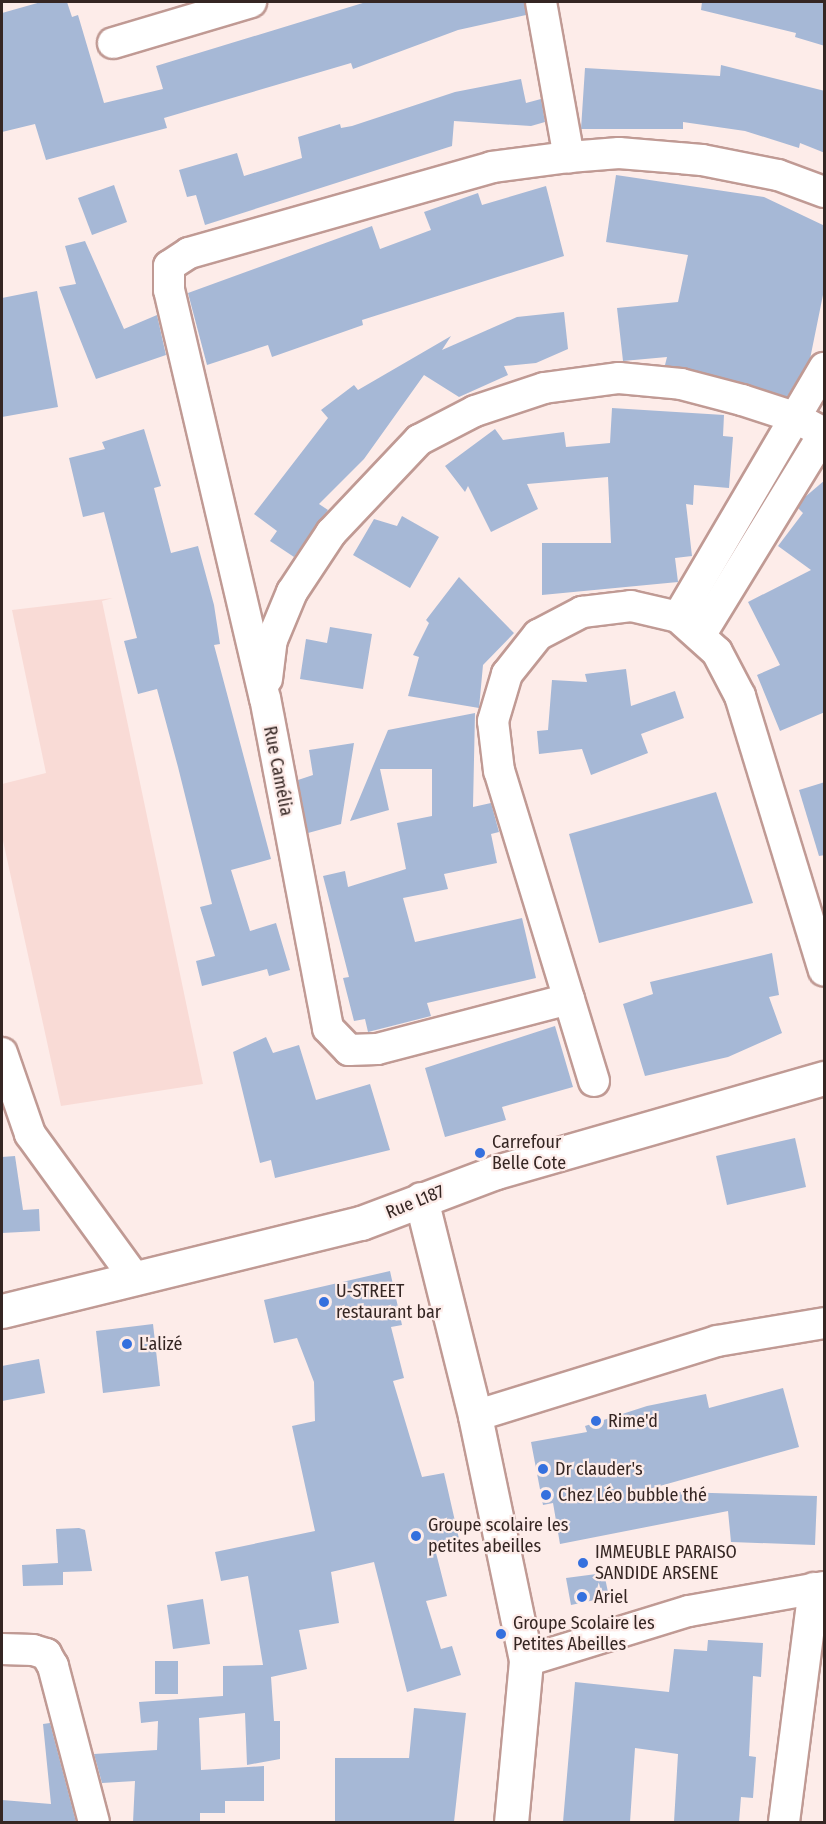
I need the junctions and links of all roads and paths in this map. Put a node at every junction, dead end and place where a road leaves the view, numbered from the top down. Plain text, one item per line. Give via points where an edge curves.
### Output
1 (251, 2) edge
2 (541, 2) edge
3 (113, 43) dead end
4 (570, 157) junction
5 (825, 192) edge
6 (825, 368) edge
7 (794, 417) junction
8 (825, 433) edge
9 (678, 617) junction
10 (701, 634) junction
11 (264, 699) junction
12 (825, 970) edge
13 (568, 999) junction
14 (2, 1053) edge
15 (825, 1078) edge
16 (594, 1081) dead end
17 (422, 1199) junction
18 (136, 1281) junction
19 (2, 1311) edge
20 (825, 1323) edge
21 (475, 1416) junction
22 (819, 1588) edge
23 (2, 1649) edge
24 (526, 1661) junction
25 (94, 1822) edge
26 (511, 1822) edge
27 (784, 1822) edge

1 - 3 street
2 - 4 street
4 - 5 street via 619,153 702,160 778,175
4 - 11 street, Rue Camélia via 492,167 189,253 169,266 169,290
6 - 7 street
7 - 8 street
7 - 9 street
7 - 11 street via 681,384 619,378 544,388 475,411 419,440 331,532 292,592 272,640
8 - 10 street
9 - 10 street
9 - 13 street via 631,606 582,612 538,635 507,674 493,721 499,771
10 - 12 street via 717,652 740,696
11 - 13 street, Rue Camélia via 328,1028 349,1050 377,1049
13 - 16 street
14 - 18 street via 30,1134
15 - 17 street, Rue L187 via 496,1172
17 - 18 street, Rue L187 via 361,1223
17 - 21 street
18 - 19 street, Rue L187
20 - 21 street via 717,1341
21 - 24 street
22 - 24 street via 689,1611
22 - 27 street
23 - 25 street via 46,1654 53,1666
24 - 26 street

